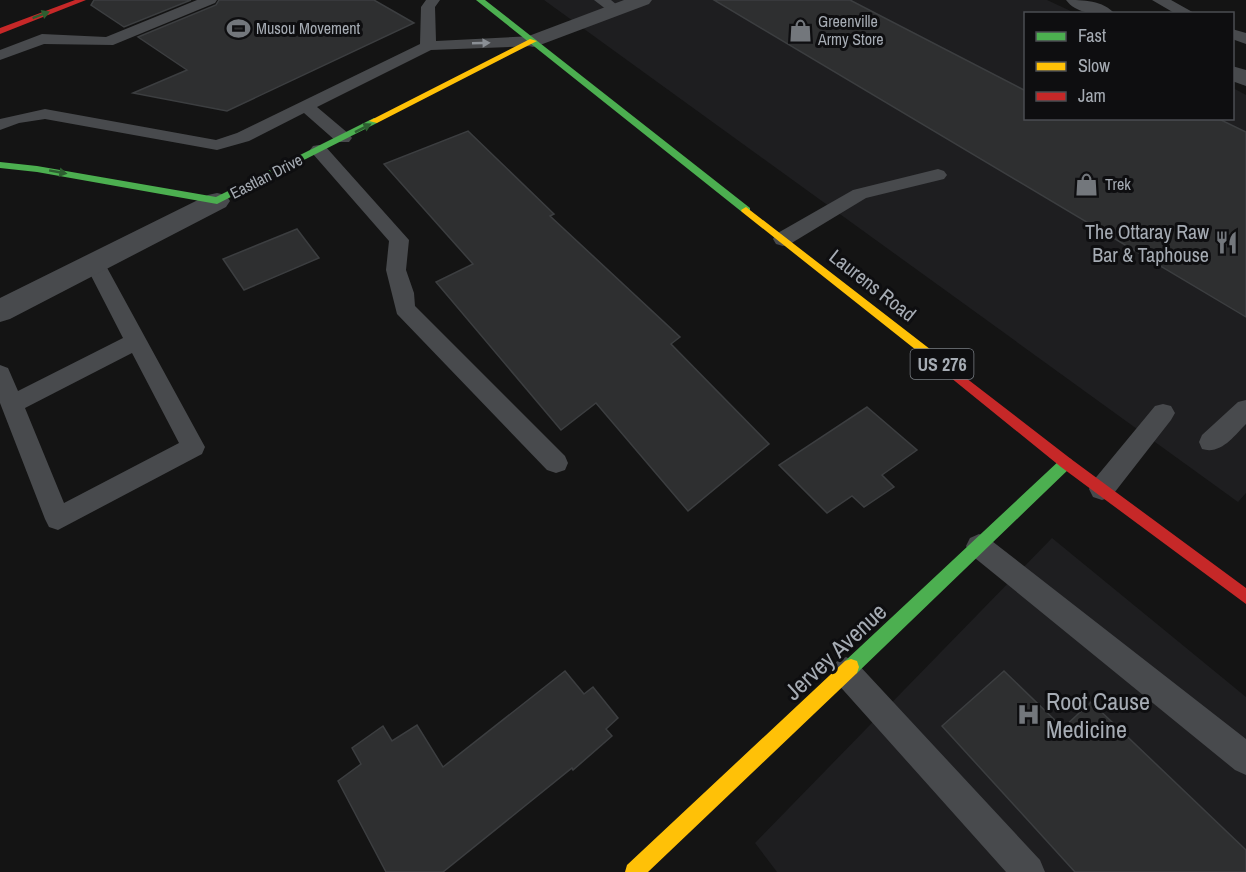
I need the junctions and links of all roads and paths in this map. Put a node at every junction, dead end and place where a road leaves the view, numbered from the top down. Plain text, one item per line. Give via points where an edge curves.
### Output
1 (82, 0) edge
2 (210, 0) edge
3 (433, 0) edge
4 (480, 0) edge
5 (642, 0) edge
6 (1076, 0) edge
7 (1159, 0) edge
8 (609, 5) edge
9 (1101, 12) edge
10 (1185, 12) edge
11 (0, 31) edge
12 (533, 41) junction
13 (428, 45) junction
14 (0, 55) edge
15 (306, 106) junction
16 (0, 125) edge
17 (343, 138) junction
18 (319, 150) junction
19 (0, 165) edge
20 (938, 175) dead end
21 (217, 201) junction
22 (783, 239) junction
23 (94, 264) junction
24 (0, 311) edge
25 (136, 341) junction
26 (0, 374) edge
27 (13, 404) junction
28 (1246, 409) edge
29 (1163, 413) dead end
30 (1211, 442) dead end
31 (1066, 463) junction
32 (556, 464) dead end
33 (1101, 489) junction
34 (979, 546) junction
35 (1246, 597) edge
36 (846, 672) junction
37 (1246, 759) edge
38 (634, 872) edge
39 (1028, 872) edge

11 -> 1 main road
2 - 14 lane via 108,42 42,39
3 - 13 lane via 428,7
4 - 12 main road, Laurens Road / US 276
5 - 8 street
6 - 9 street
7 - 10 lane
8 - 12 street
13 -> 12 lane
17 -> 12 main road, Eastlan Drive
12 - 22 main road, Laurens Road / US 276
13 - 15 lane
15 - 16 lane via 243,137 217,145 45,114
15 - 17 lane
17 - 18 main road, Eastlan Drive
18 - 21 main road, Eastlan Drive
18 - 32 lane via 399,240 396,270 405,309
19 -> 21 main road
20 - 22 lane via 860,194
21 - 23 street, Eastlan Drive
22 - 31 main road, Laurens Road / US 276
23 - 24 street, Eastlan Drive
23 - 25 lane
25 - 27 lane
25 - 27 lane via 193,447 58,519
26 - 27 lane
28 - 30 lane
29 - 33 lane
31 - 33 main road, Laurens Road / US 276
31 - 34 main road, Jervey Avenue
33 - 35 main road, Laurens Road / US 276
34 - 36 main road, Jervey Avenue
34 - 37 lane
36 - 38 main road, Jervey Avenue
36 - 39 lane

